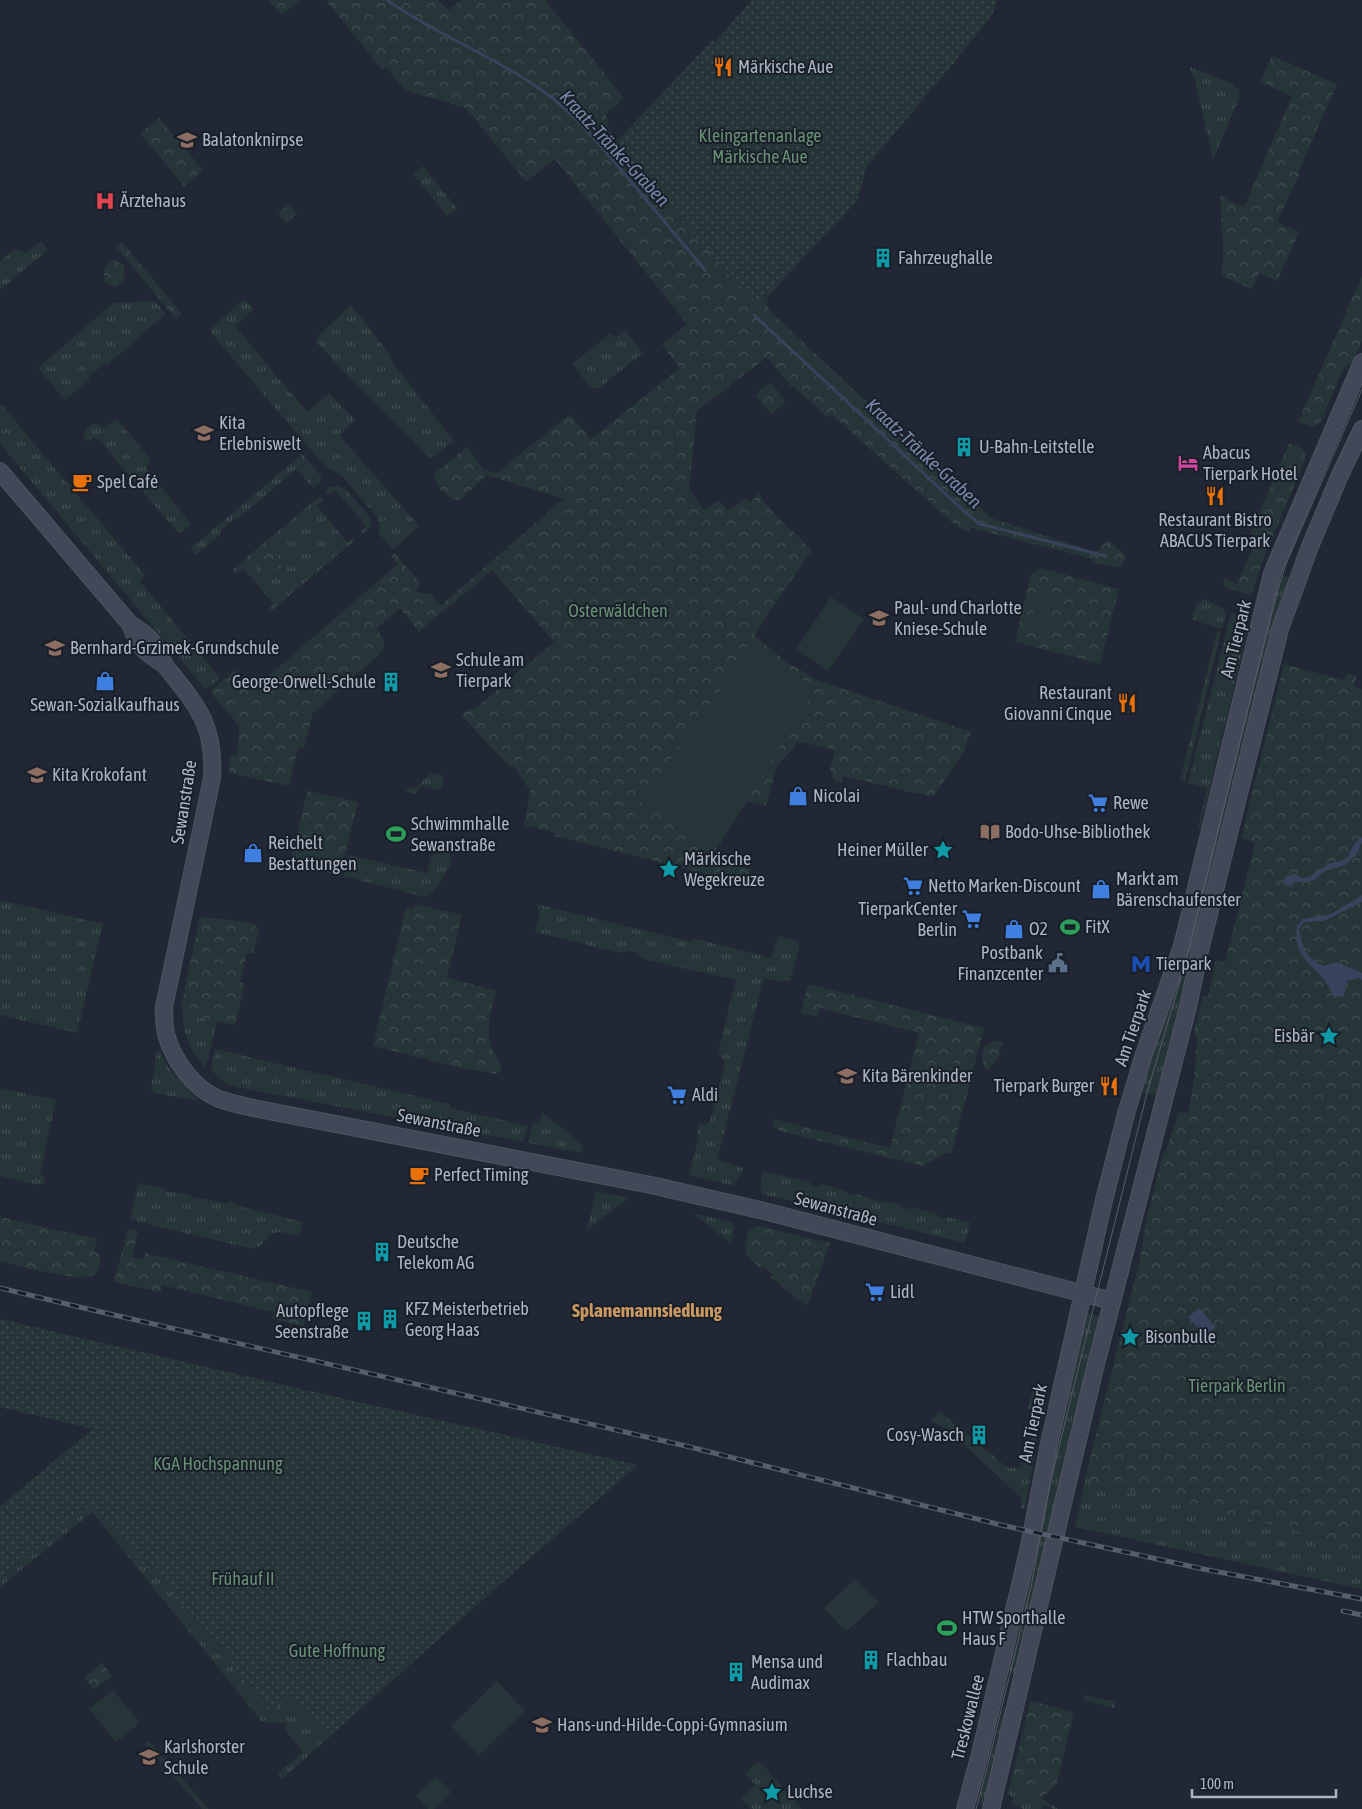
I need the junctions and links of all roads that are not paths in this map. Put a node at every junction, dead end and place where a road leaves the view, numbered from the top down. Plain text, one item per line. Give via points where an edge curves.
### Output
1 (1362, 362) edge
2 (1362, 429) edge
3 (0, 471) edge
4 (1082, 1294) junction
5 (1112, 1301) junction
6 (1036, 1518) joint
7 (965, 1809) edge
8 (991, 1809) edge

1 - 4 main road, Am Tierpark via 1272,573 1182,946 1134,1084
2 - 5 main road via 1307,554 1278,638
3 - 4 main road, Sewanstraße via 130,624 150,639 165,666 195,703 211,741 212,778 164,1007 166,1034 173,1052 189,1075 204,1089 217,1098 253,1108 651,1185 768,1212
4 - 5 main road, Sewanstraße
4 - 6 main road, Am Tierpark via 1048,1444
5 - 8 main road
6 - 7 main road, Treskowallee

